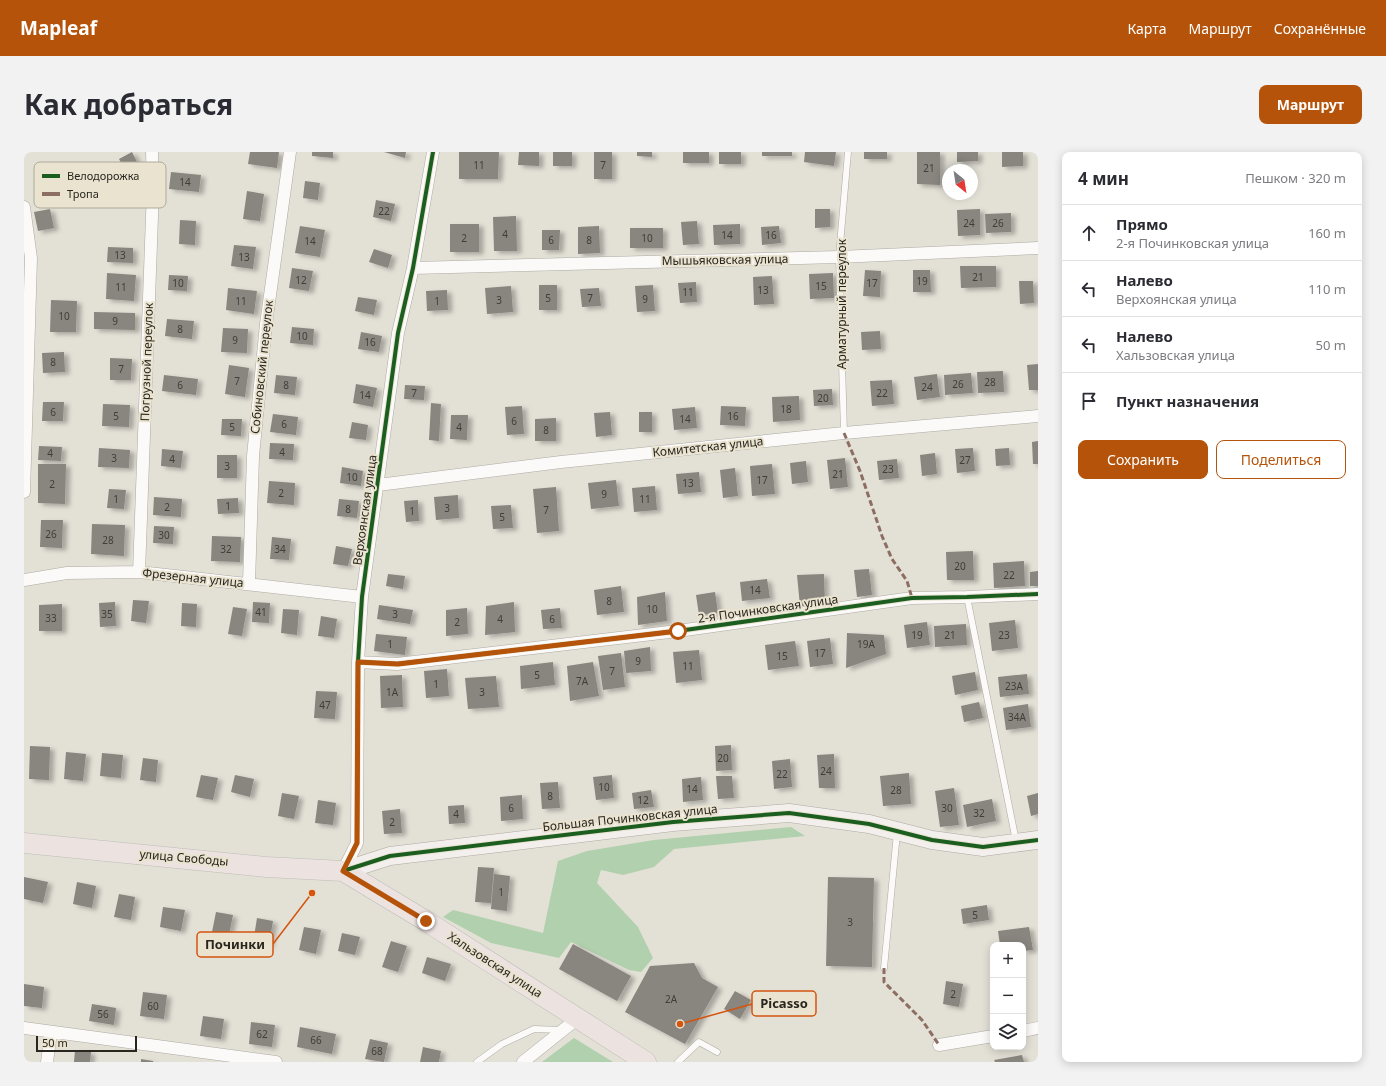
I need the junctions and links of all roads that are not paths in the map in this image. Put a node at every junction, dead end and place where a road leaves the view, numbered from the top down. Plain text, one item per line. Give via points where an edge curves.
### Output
1 (152, 152) edge
2 (290, 152) edge
3 (433, 152) edge
4 (848, 152) edge
5 (152, 162) edge
6 (24, 207) edge
7 (152, 208) edge
8 (1038, 248) edge
9 (839, 257) junction
10 (413, 268) junction
11 (1038, 416) edge
12 (844, 433) junction
13 (378, 485) junction
14 (24, 492) edge
15 (139, 572) junction
16 (24, 580) edge
17 (249, 583) junction
18 (1038, 594) edge
19 (362, 597) junction
20 (967, 597) junction
21 (358, 662) junction
22 (897, 831) junction
23 (1038, 840) edge
24 (24, 843) edge
25 (1017, 844) junction
26 (343, 871) junction
27 (884, 968) dead end
28 (570, 1024) junction
29 (24, 1028) edge
30 (1038, 1028) edge
31 (1026, 1030) edge
32 (51, 1032) junction
33 (990, 1036) edge
34 (939, 1045) dead end
35 (717, 1052) dead end
36 (47, 1062) edge
37 (276, 1062) edge
38 (477, 1062) edge
39 (523, 1062) edge
40 (646, 1062) edge
41 (678, 1062) edge

1 - 5 street, Погрузной переулок
2 - 17 street, Собиновский переулок via 266,324 253,456
3 - 10 street, Верхоянская улица
4 - 9 lane, Арматурный переулок
6 - 14 street via 31,258
7 - 15 street, Погрузной переулок
8 - 9 street, Мышьяковская улица
9 - 10 street, Мышьяковская улица
9 - 12 lane, Арматурный переулок
10 - 13 street, Верхоянская улица via 398,333
11 - 12 street, Комитетская улица
12 - 13 street, Комитетская улица via 561,462
13 - 19 street, Верхоянская улица
15 - 16 street, Фрезерная улица via 67,572
15 - 17 street, Фрезерная улица
17 - 19 street, Фрезерная улица
18 - 20 street, 2-я Починковская улица
19 - 21 street, Верхоянская улица
20 - 21 street, 2-я Починковская улица via 912,598 678,631 398,664
20 - 25 lane
21 - 26 street, Верхоянская улица via 357,843
22 - 25 street, Большая Починковская улица via 932,840 983,847
22 - 26 street, Большая Починковская улица via 869,824 789,813 673,822 390,856
22 - 27 lane
23 - 25 street, Большая Починковская улица
24 - 26 main road, улица Свободы via 266,867
26 - 28 main road, Хальзовская улица via 426,921
28 - 38 lane via 534,1029 502,1044
28 - 39 street
28 - 40 main road, Хальзовская улица
29 - 32 street
30 - 31 street
32 - 36 street
32 - 37 street
33 - 34 street
35 - 41 lane via 699,1042

